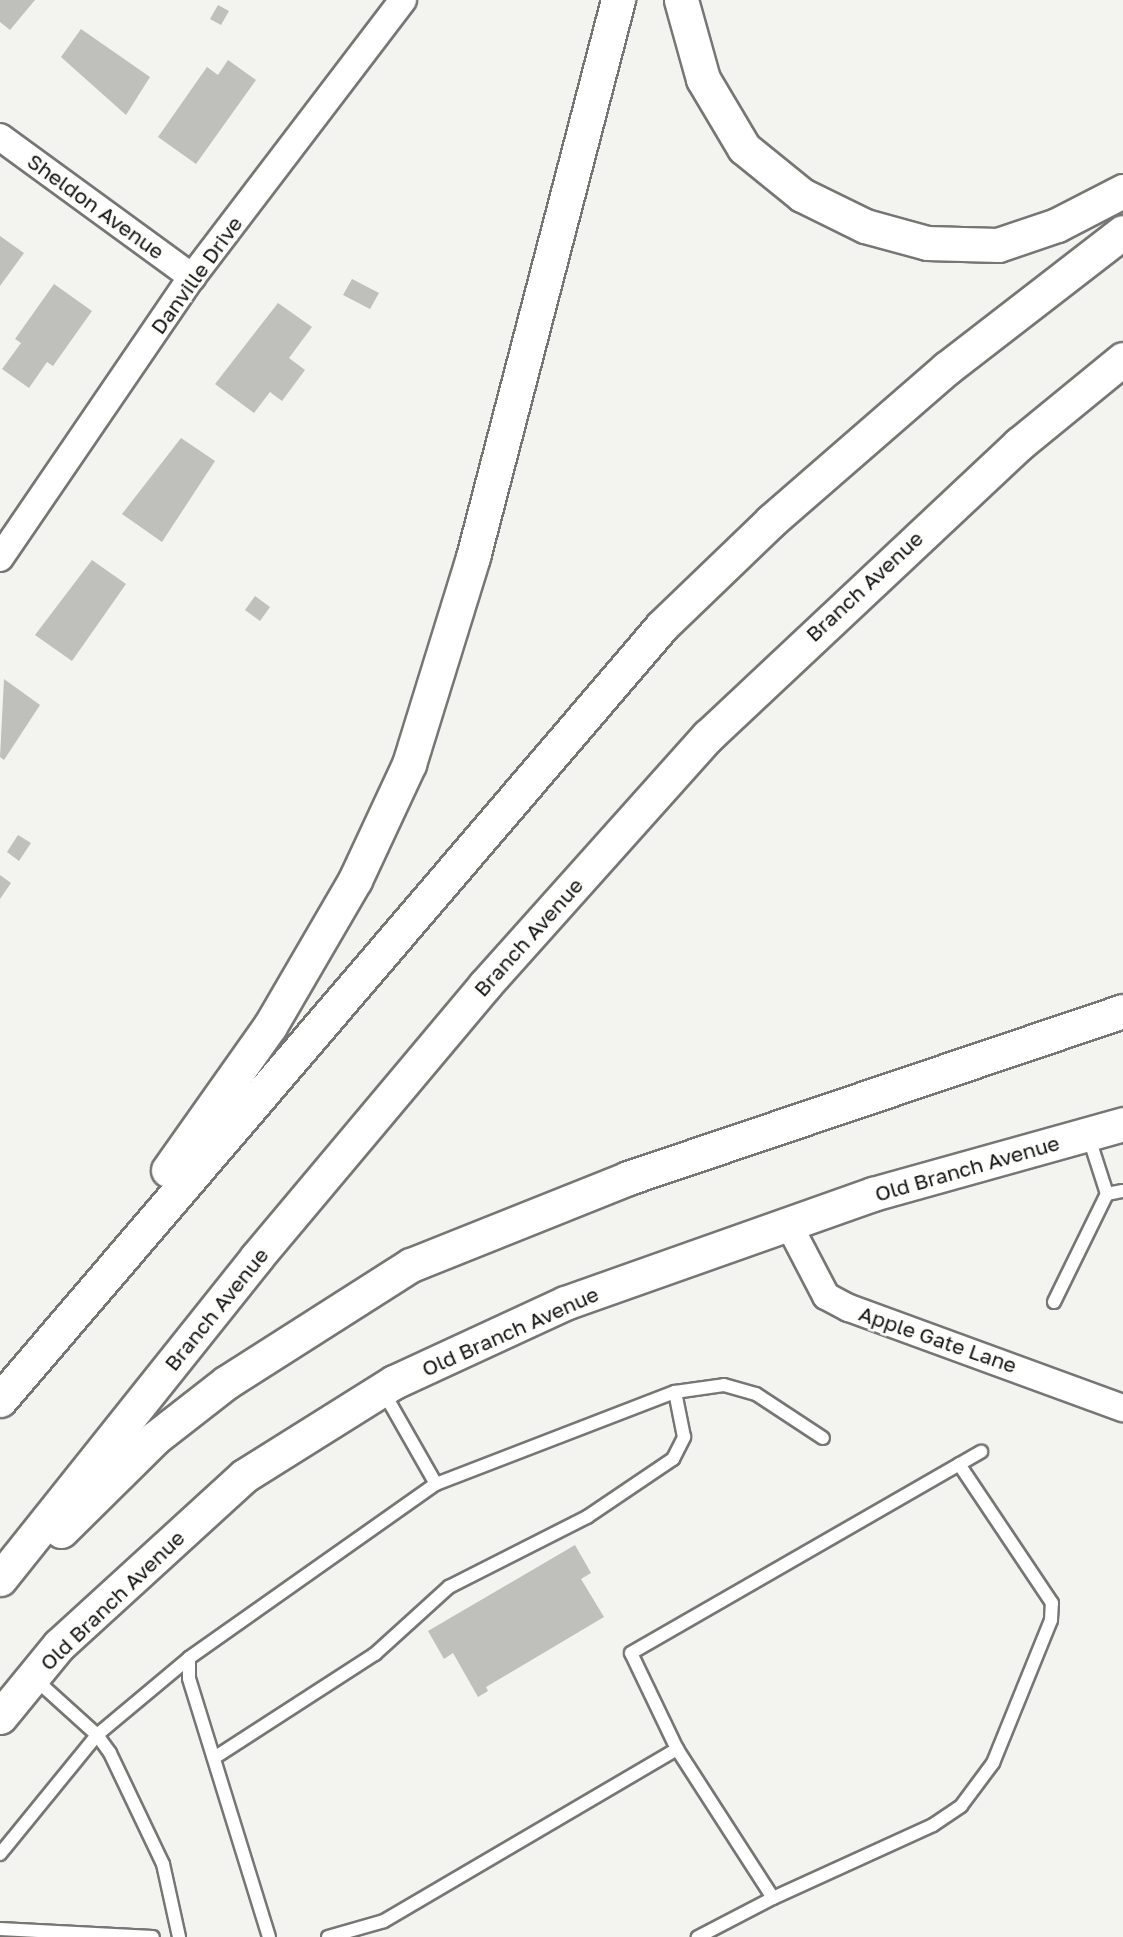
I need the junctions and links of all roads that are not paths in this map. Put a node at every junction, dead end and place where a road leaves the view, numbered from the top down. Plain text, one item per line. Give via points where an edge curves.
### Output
1 (403, 0) edge
2 (618, 0) edge
3 (681, 0) edge
4 (0, 136) edge
5 (1123, 191) edge
6 (1123, 232) edge
7 (192, 277) junction
8 (1123, 359) edge
9 (0, 558) edge
10 (1123, 1011) edge
11 (1123, 1124) edge
12 (1088, 1134) junction
13 (1123, 1191) edge
14 (1107, 1194) junction
15 (790, 1227) junction
16 (1054, 1302) dead end
17 (382, 1389) junction
18 (675, 1392) junction
19 (1, 1398) edge
20 (1123, 1408) edge
21 (823, 1438) dead end
22 (981, 1452) dead end
23 (959, 1464) junction
24 (436, 1484) junction
25 (0, 1579) edge
26 (0, 1591) edge
27 (189, 1658) junction
28 (33, 1677) junction
29 (0, 1717) edge
30 (97, 1735) junction
31 (677, 1749) junction
32 (214, 1758) junction
33 (0, 1854) edge
34 (773, 1898) junction
35 (0, 1929) edge
36 (153, 1937) edge
37 (179, 1937) edge
38 (269, 1937) edge
39 (328, 1937) edge
40 (698, 1937) edge

1 - 7 street, Danville Drive
2 - 19 main road via 473,557 409,764 355,880 270,1026
3 - 5 main road via 703,79 744,148 802,195 865,226 927,243 998,244 1057,225
4 - 7 street, Sheldon Avenue
6 - 19 main road via 947,368 771,521 662,626
7 - 9 street, Danville Drive
8 - 25 main road, Branch Avenue via 1019,444 708,736 484,985 256,1258
10 - 26 main road via 628,1179 411,1265 314,1322 164,1431
11 - 12 main road, Old Branch Avenue
12 - 14 lane
12 - 15 main road, Old Branch Avenue via 873,1194
13 - 14 lane
14 - 16 lane
15 - 17 main road, Old Branch Avenue via 565,1303
15 - 20 street, Apple Gate Lane via 816,1281 833,1300
17 - 24 lane
17 - 28 main road, Old Branch Avenue via 244,1476 59,1645
18 - 21 lane via 724,1385 756,1394
18 - 24 lane
18 - 32 lane via 684,1437 673,1459 587,1517 449,1587 375,1654
22 - 23 lane
23 - 31 lane via 631,1653
23 - 34 lane via 1052,1603 1051,1620 993,1763 961,1806 933,1825
24 - 27 lane
27 - 30 lane
27 - 32 lane via 189,1677
28 - 29 main road, Old Branch Avenue
28 - 30 lane
30 - 33 lane
30 - 37 lane via 163,1864
31 - 34 lane
31 - 39 lane via 384,1921
32 - 38 lane
34 - 40 lane
35 - 36 lane

